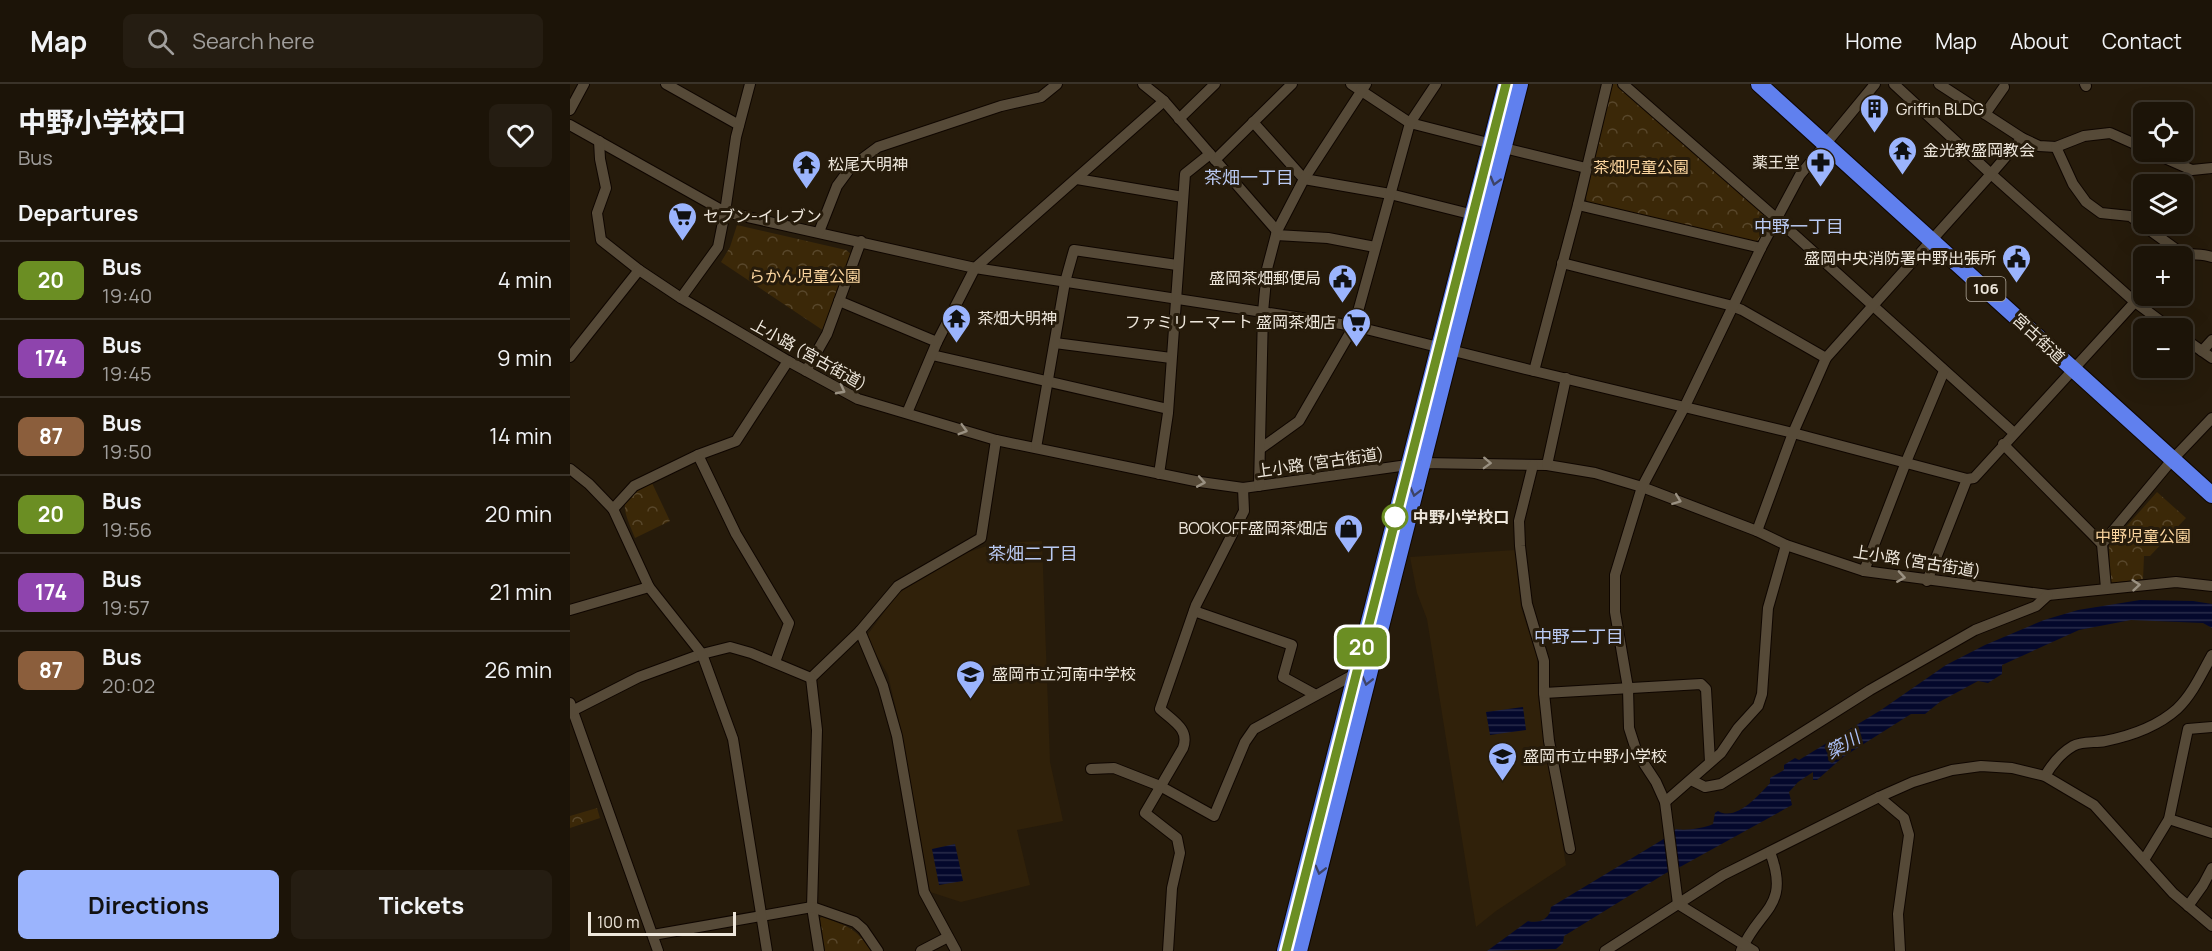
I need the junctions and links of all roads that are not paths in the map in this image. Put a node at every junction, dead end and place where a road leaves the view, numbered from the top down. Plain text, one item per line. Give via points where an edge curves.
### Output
1 (584, 84) edge
2 (666, 84) edge
3 (750, 84) edge
4 (1056, 84) edge
5 (1143, 84) edge
6 (1215, 84) edge
7 (1292, 84) edge
8 (1351, 84) edge
9 (1436, 84) edge
10 (1506, 84) edge
11 (1520, 84) edge
12 (1607, 84) edge
13 (1623, 84) edge
14 (1759, 84) edge
15 (1875, 84) edge
16 (1894, 84) edge
17 (1941, 84) edge
18 (2004, 87) dead end
19 (1364, 88) edge
20 (1164, 101) junction
21 (570, 110) edge
22 (1985, 114) junction
23 (1179, 119) junction
24 (1253, 122) junction
25 (1410, 123) junction
26 (570, 125) edge
27 (739, 125) junction
28 (2022, 138) junction
29 (599, 141) junction
30 (2133, 143) edge
31 (1824, 144) junction
32 (1498, 146) junction
33 (2056, 147) junction
34 (1212, 157) junction
35 (2174, 162) edge
36 (1586, 168) junction
37 (2212, 168) edge
38 (1991, 174) junction
39 (1077, 179) junction
40 (1304, 179) junction
41 (1390, 194) junction
42 (1183, 197) junction
43 (1578, 205) junction
44 (725, 212) junction
45 (1474, 214) junction
46 (1777, 219) junction
47 (819, 232) junction
48 (1276, 233) junction
49 (1932, 240) junction
50 (861, 241) junction
51 (2168, 246) edge
52 (1375, 247) junction
53 (1761, 248) junction
54 (2193, 255) edge
55 (2212, 257) edge
56 (1562, 263) junction
57 (1178, 265) junction
58 (975, 268) junction
59 (639, 270) junction
60 (1065, 282) junction
61 (681, 298) junction
62 (1175, 299) junction
63 (2133, 300) edge
64 (839, 301) junction
65 (2133, 304) edge
66 (2140, 306) edge
67 (1733, 307) junction
68 (1872, 307) junction
69 (1263, 312) junction
70 (2157, 318) edge
71 (1354, 326) junction
72 (2212, 340) edge
73 (937, 342) junction
74 (1055, 343) junction
75 (2193, 345) edge
76 (1445, 349) junction
77 (2202, 351) junction
78 (570, 355) edge
79 (932, 355) junction
80 (1171, 358) junction
81 (1826, 358) junction
82 (2212, 358) edge
83 (788, 361) junction
84 (2073, 369) junction
85 (806, 371) junction
86 (1534, 371) junction
87 (1944, 371) junction
88 (1566, 378) junction
89 (1048, 382) junction
90 (1686, 406) junction
91 (1168, 409) junction
92 (907, 413) junction
93 (2212, 418) edge
94 (1793, 433) junction
95 (2014, 433) junction
96 (996, 440) junction
97 (2003, 444) junction
98 (1036, 448) junction
99 (1260, 449) junction
100 (698, 455) junction
101 (2172, 460) junction
102 (1906, 462) junction
103 (1415, 463) junction
104 (1533, 465) junction
105 (1547, 465) junction
106 (570, 470) edge
107 (1159, 474) junction
108 (1967, 479) junction
109 (1259, 486) junction
110 (1642, 487) junction
111 (1243, 488) junction
112 (2212, 495) edge
113 (613, 509) junction
114 (1757, 531) junction
115 (2102, 544) junction
116 (1786, 545) junction
117 (1864, 571) junction
118 (1928, 581) junction
119 (2212, 586) edge
120 (649, 587) junction
121 (2106, 588) junction
122 (2048, 596) junction
123 (570, 609) edge
124 (1194, 611) junction
125 (860, 631) junction
126 (702, 654) junction
127 (2211, 657) edge
128 (775, 662) junction
129 (1355, 674) junction
130 (811, 678) junction
131 (1628, 688) junction
132 (1544, 693) junction
133 (1314, 694) junction
134 (571, 708) edge
135 (2212, 728) edge
136 (1710, 762) junction
137 (1091, 769) dead end
138 (2045, 776) junction
139 (1691, 780) junction
140 (1160, 786) junction
141 (1879, 797) junction
142 (1665, 802) junction
143 (2169, 819) junction
144 (2212, 833) edge
145 (1570, 849) dead end
146 (1770, 852) junction
147 (2144, 860) junction
148 (2212, 868) edge
149 (1678, 904) junction
150 (812, 906) junction
151 (2188, 906) junction
152 (760, 914) junction
153 (2212, 926) edge
154 (653, 935) junction
155 (948, 937) junction
156 (1746, 949) edge
157 (658, 951) edge
158 (767, 951) edge
159 (819, 951) edge
160 (878, 951) edge
161 (921, 951) edge
162 (956, 951) edge
163 (1168, 951) edge
164 (1286, 951) edge
165 (1299, 951) edge
166 (1606, 951) edge
167 (1900, 951) edge

1 - 21 street
2 - 27 street
3 - 27 street
4 - 47 street via 1041,97 1001,106 866,154 837,186
5 - 20 street
6 - 23 street
7 - 24 street
8 - 19 street
9 - 25 street
10 - 32 highway
11 - 32 highway
12 - 36 street
13 - 46 street
14 - 31 highway, 宮古街道 / 106
15 - 31 street
16 - 38 street
17 - 22 street
18 - 22 street
19 - 25 street
19 - 40 street
20 - 23 street
20 - 39 street
22 - 28 street
23 - 34 street
24 - 34 street
24 - 40 street
25 - 32 street
25 - 41 street
26 - 29 street
27 - 44 street
28 - 33 street via 2038,146
28 - 38 street
29 - 44 street
29 - 59 street, 上小路 (宮古街道) via 606,188 597,213 601,240
30 - 33 street via 2110,133 2084,136
31 - 46 street via 1800,175
31 - 49 highway, 宮古街道 / 106
32 - 36 street
32 - 45 highway
32 -> 76 highway
33 - 51 street via 2086,202 2101,213 2130,216
34 - 42 street via 1185,174
34 - 48 street
35 - 37 street via 2192,170
36 - 43 street
38 - 49 street
38 - 63 street
39 - 42 street
39 - 58 street
40 - 41 street
40 - 48 street
41 - 45 street
41 - 52 street
42 - 57 street
43 - 53 street
43 - 56 street
44 - 47 street
44 - 61 street via 718,247
45 - 76 highway
46 - 53 street
46 - 68 street
47 - 50 street
48 - 52 street via 1328,237
48 - 69 street via 1267,269
49 - 68 street
49 - 84 highway, 宮古街道 / 106
50 - 58 street
50 - 64 street
52 - 71 street
53 - 67 street
54 - 55 street
56 - 67 street
56 - 86 street
57 - 60 street via 1074,250
57 - 62 street
58 - 60 street
58 - 73 street
59 - 61 street, 上小路 (宮古街道)
59 - 78 street
60 - 62 street
60 - 74 street
61 - 83 street, 上小路 (宮古街道)
62 - 69 street
62 - 80 street
64 - 73 street
64 - 85 street via 827,334
65 - 84 street
66 - 70 street
67 - 81 street
67 - 90 street
68 - 81 street
68 - 87 street
69 - 71 street
69 - 99 street
71 - 76 street
71 - 99 street via 1299,422
72 - 77 street
73 - 79 street
74 - 80 street
74 - 89 street
75 - 77 street
76 - 86 street
76 - 103 highway
77 - 82 street
79 - 89 street
79 - 92 street
80 - 91 street
81 - 94 street
83 - 85 street, 上小路 (宮古街道)
83 - 100 street via 736,441
84 - 95 street
84 - 101 highway, 宮古街道 / 106
85 -> 92 street, 上小路 (宮古街道) via 858,399
86 - 88 street
87 - 95 street
87 - 102 street
88 - 90 street
88 - 105 street
89 - 91 street
89 - 98 street
90 - 94 street
90 - 110 street
91 - 107 street
92 -> 96 street, 上小路 (宮古街道)
93 - 101 street
94 - 102 street
94 - 114 street
95 - 97 street
96 - 98 street, 上小路 (宮古街道)
96 - 125 street via 981,538 898,586
97 - 108 street via 1974,478
97 - 115 street
98 - 107 street, 上小路 (宮古街道)
99 - 109 street
100 - 113 street via 634,486
100 - 128 street via 736,534 789,623
101 - 112 highway, 宮古街道 / 106
101 - 115 street
102 - 108 street
102 - 117 street
103 -> 104 street, 上小路 (宮古街道)
103 - 109 street, 上小路 (宮古街道)
103 - 129 highway
103 -> 165 highway
104 - 105 street, 上小路 (宮古街道)
104 - 132 street via 1519,525 1527,604 1544,661
105 - 110 street, 上小路 (宮古街道) via 1595,473
106 - 113 street
107 -> 111 street, 上小路 (宮古街道)
108 - 118 street
109 - 111 street, 上小路 (宮古街道)
110 -> 114 street, 上小路 (宮古街道)
110 - 131 street via 1615,575 1615,612
111 - 124 street via 1244,511
113 - 120 street
114 - 116 street, 上小路 (宮古街道)
115 - 121 street
116 - 117 street, 上小路 (宮古街道)
116 - 136 street via 1768,608 1758,706
117 -> 118 street, 上小路 (宮古街道)
118 - 122 street, 上小路 (宮古街道)
121 -> 119 street, 上小路 (宮古街道) via 2176,582
120 - 123 street
120 - 126 street
121 - 122 street, 上小路 (宮古街道)
122 - 139 street via 2036,606 1975,630 1870,690 1721,784 1705,787
124 - 133 street via 1292,645 1283,677
124 - 140 street via 1160,709 1184,731 1186,740
125 - 130 street
125 - 155 street via 883,686 897,735 924,892
126 - 128 street via 730,647
126 - 134 street
126 - 152 street via 733,739
127 - 138 street via 2176,710 2131,734 2076,744 2062,754
128 - 130 street
129 - 133 street
129 - 164 highway
130 - 150 street via 817,730
131 - 132 street
131 - 136 street via 1701,684 1706,689
131 - 142 street via 1629,728 1637,753
132 - 145 street
133 - 140 street via 1254,729 1214,816
134 - 154 street
135 - 143 street via 2188,729
136 - 139 street
137 - 140 street via 1114,768
138 - 141 street via 2012,768 1952,770
138 - 147 street via 2094,805
139 - 142 street
140 - 163 street via 1145,813 1177,838 1179,853 1172,888
141 - 146 street
141 - 167 street via 1904,818 1909,835 1898,914
142 - 149 street
143 - 144 street
143 - 147 street
146 - 149 street via 1723,874
146 - 156 street via 1778,873 1774,900
147 - 151 street
148 - 151 street
149 - 156 street
149 - 166 street
150 - 152 street
150 - 159 street
150 - 160 street via 855,922
151 - 153 street
152 - 154 street
152 - 158 street
154 - 157 street
155 - 161 street
155 - 162 street

